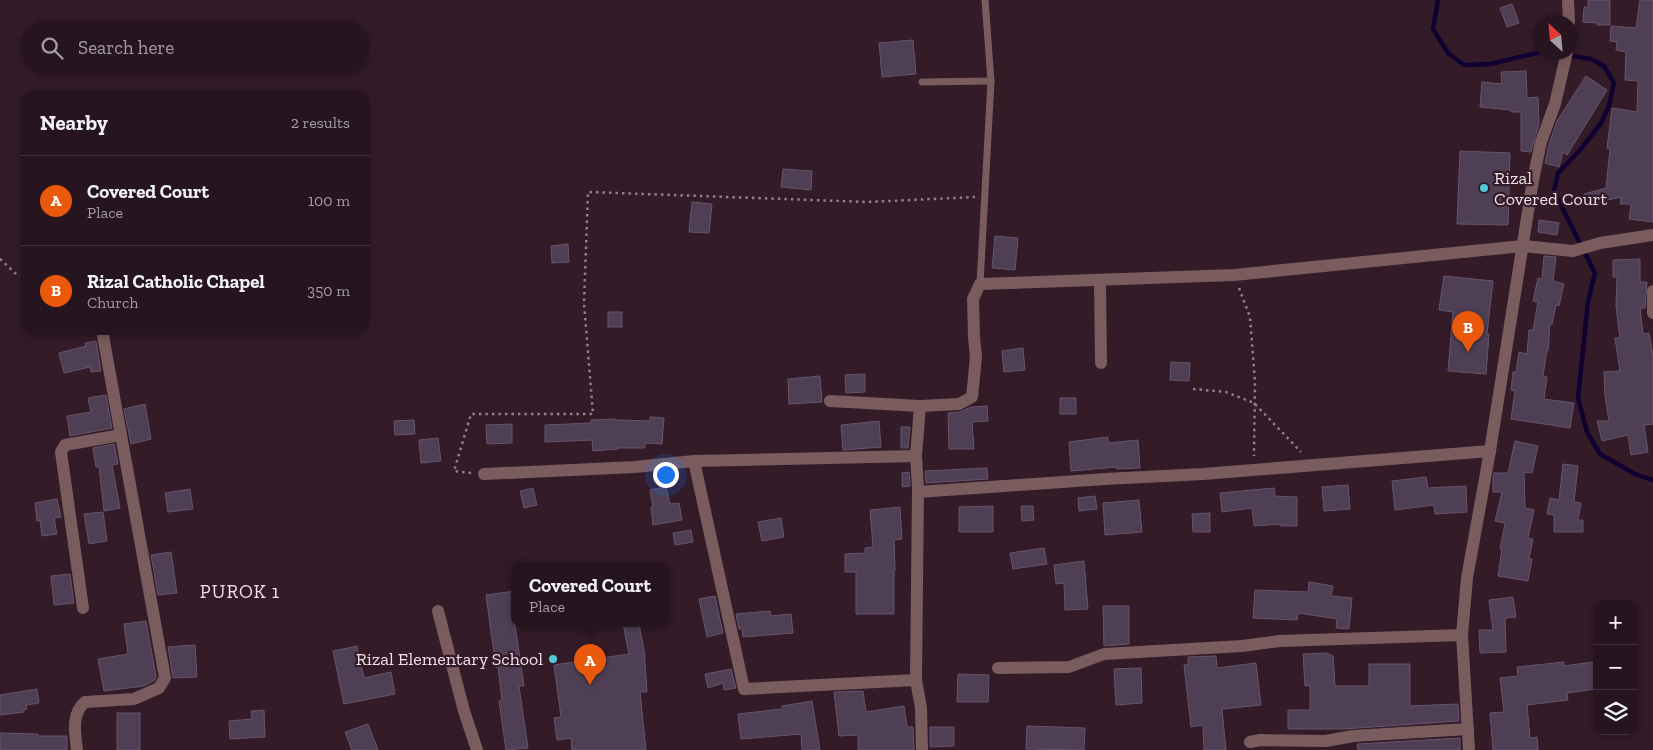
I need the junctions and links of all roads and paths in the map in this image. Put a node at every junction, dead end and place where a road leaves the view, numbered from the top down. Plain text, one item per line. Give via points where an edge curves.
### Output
1 (985, 0) edge
2 (1568, 0) edge
3 (1569, 15) edge
4 (1567, 60) edge
5 (991, 81) junction
6 (922, 82) dead end
7 (984, 197) junction
8 (1653, 235) edge
9 (1523, 246) junction
10 (0, 259) edge
11 (1234, 275) junction
12 (20, 276) edge
13 (1100, 280) junction
14 (980, 284) junction
15 (1653, 291) edge
16 (1653, 313) edge
17 (103, 335) edge
18 (1101, 363) dead end
19 (1193, 390) dead end
20 (830, 401) dead end
21 (1254, 403) junction
22 (920, 406) junction
23 (120, 435) junction
24 (1490, 451) junction
25 (916, 456) junction
26 (694, 461) junction
27 (1313, 465) junction
28 (1254, 470) junction
29 (484, 474) joint
30 (918, 492) junction
31 (83, 608) dead end
32 (438, 611) dead end
33 (1462, 635) junction
34 (998, 668) dead end
35 (916, 680) junction
36 (1468, 729) junction
37 (1250, 742) dead end
38 (1326, 746) edge
39 (76, 750) edge
40 (477, 750) edge
41 (922, 750) edge
42 (1469, 750) edge

1 - 5 lane
2 - 3 street
4 - 9 street via 1532,180
5 - 6 lane
5 - 7 lane
7 - 14 lane
7 - 29 path via 868,202 588,192 584,303 593,414 471,414 454,470
8 - 9 street via 1600,243 1573,251
9 - 11 street
9 - 24 street
10 - 12 path
11 - 13 street
11 - 21 path via 1250,317
13 - 14 street
13 - 18 street
14 - 22 street via 973,299 976,357 972,397 959,404
15 - 16 street
17 - 23 street
19 - 21 path via 1226,392
20 - 22 street
21 - 27 path
21 - 28 path
22 - 25 street
23 - 31 street via 65,444 61,452
23 - 39 street via 165,678 159,688 134,698 85,702 79,707 75,723
24 - 27 street
24 - 33 street via 1467,578
25 - 26 street
25 - 30 street
26 - 29 street
26 - 35 street via 744,689
27 - 28 street
28 - 30 street
30 - 35 street
32 - 40 street
33 - 34 street via 1280,641 1104,654 1069,667
33 - 36 street
35 - 41 street
36 - 38 street via 1353,736
36 - 42 street
37 - 38 street via 1260,740

